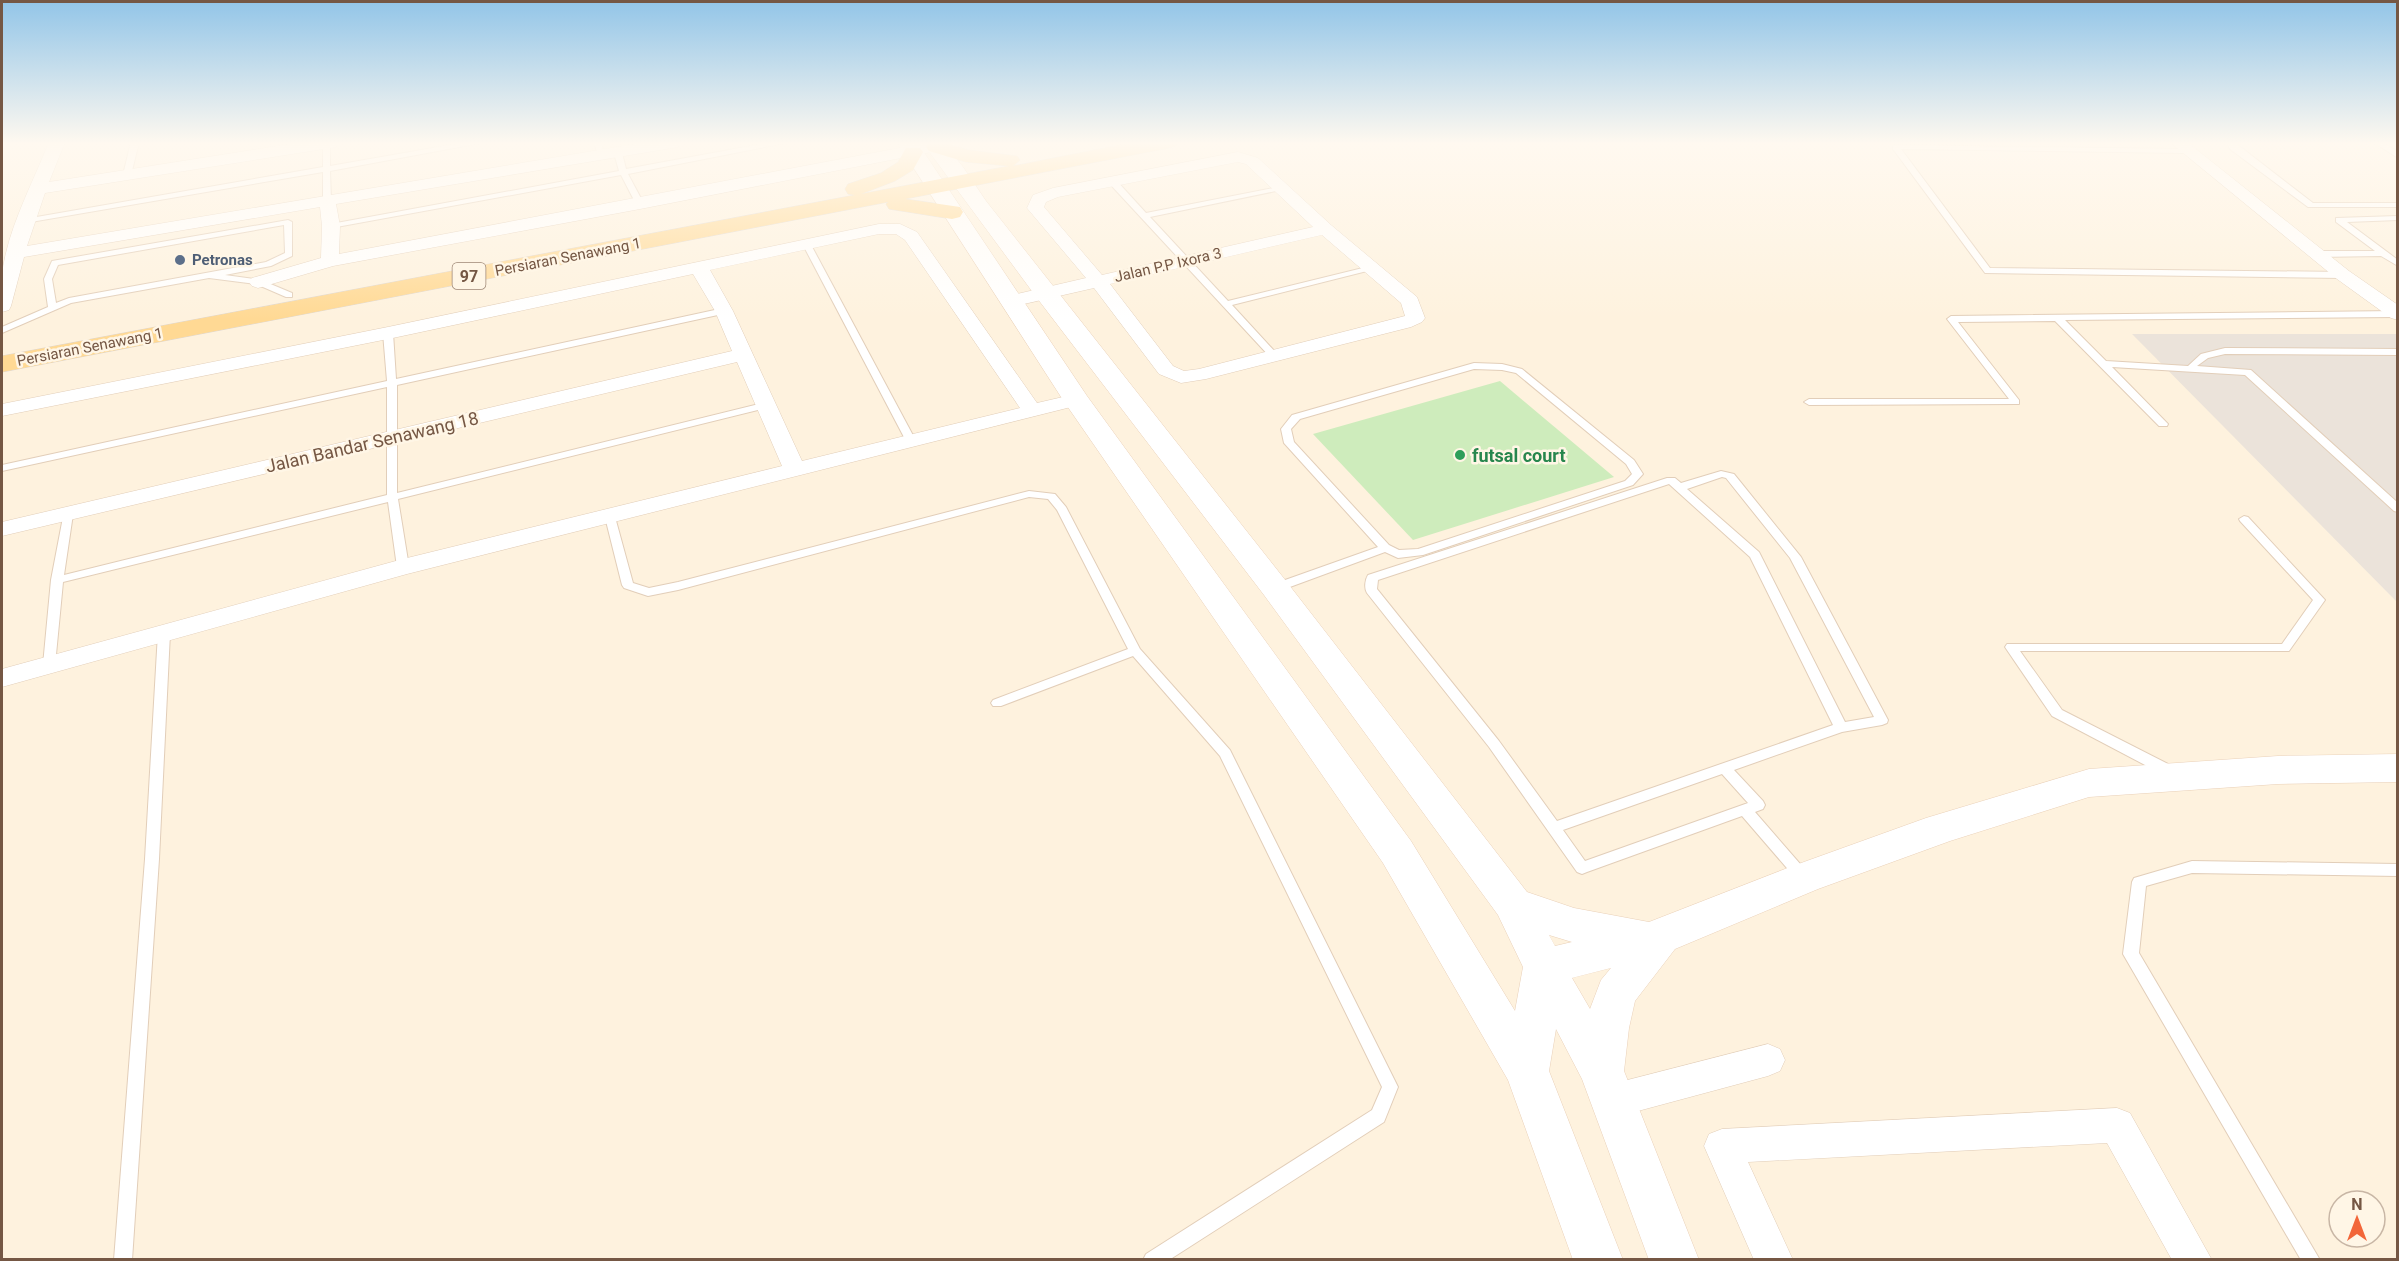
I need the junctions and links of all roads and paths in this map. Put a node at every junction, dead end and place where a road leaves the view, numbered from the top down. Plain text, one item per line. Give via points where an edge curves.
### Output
1 (33, 201) edge
2 (139, 201) edge
3 (327, 201) joint
4 (467, 201) edge
5 (638, 201) edge
6 (655, 201) edge
7 (832, 201) edge
8 (833, 201) edge
9 (958, 201) edge
10 (963, 201) edge
11 (1038, 201) edge
12 (1130, 201) edge
13 (1218, 201) edge
14 (1295, 201) edge
15 (1936, 201) edge
16 (2249, 201) edge
17 (2305, 201) edge
18 (640, 204) junction
19 (2397, 205) edge
20 (1144, 216) junction
21 (2397, 218) edge
22 (25, 221) junction
23 (331, 226) junction
24 (1325, 229) junction
25 (806, 243) junction
26 (16, 253) junction
27 (2383, 253) junction
28 (2317, 254) junction
29 (330, 261) junction
30 (1186, 261) junction
31 (2397, 264) edge
32 (698, 266) junction
33 (1371, 269) junction
34 (209, 275) junction
35 (2343, 275) junction
36 (5, 277) edge
37 (1098, 281) junction
38 (258, 282) junction
39 (1045, 293) junction
40 (289, 295) junction
41 (1011, 301) junction
42 (1227, 304) junction
43 (2, 306) edge
44 (53, 309) junction
45 (724, 311) junction
46 (2397, 314) edge
47 (2058, 318) junction
48 (2, 330) edge
49 (388, 333) junction
50 (2, 348) edge
51 (2397, 352) edge
52 (742, 355) junction
53 (1274, 356) junction
54 (2, 364) edge
55 (2102, 364) junction
56 (2190, 370) junction
57 (392, 384) junction
58 (1076, 400) junction
59 (1809, 402) dead end
60 (766, 405) junction
61 (2, 411) edge
62 (1033, 412) junction
63 (2163, 424) dead end
64 (392, 438) junction
65 (911, 441) junction
66 (2, 468) edge
67 (794, 469) junction
68 (1681, 487) junction
69 (392, 496) junction
70 (2397, 509) edge
71 (68, 514) junction
72 (610, 517) junction
73 (2244, 519) dead end
74 (2, 529) edge
75 (1385, 548) junction
76 (403, 567) junction
77 (57, 580) junction
78 (1275, 588) junction
79 (164, 633) junction
80 (1135, 651) junction
81 (49, 665) junction
82 (2, 678) edge
83 (997, 703) dead end
84 (1841, 727) junction
85 (1724, 768) junction
86 (2397, 768) edge
87 (2178, 776) junction
88 (1745, 810) junction
89 (1554, 828) junction
90 (2397, 870) edge
91 (1804, 878) junction
92 (1513, 904) junction
93 (1660, 937) junction
94 (1544, 967) junction
95 (1768, 1060) dead end
96 (1527, 1071) junction
97 (1607, 1086) junction
98 (123, 1260) edge
99 (1152, 1260) edge
100 (1598, 1260) edge
101 (1674, 1260) edge
102 (1774, 1260) edge
103 (2193, 1260) edge
104 (2311, 1260) edge

1 - 22 street
2 - 22 lane
3 - 23 street
3 - 26 street
4 - 23 lane
5 - 18 lane
6 - 18 street
7 - 40 main road, Persiaran Senawang 1 / 97
8 - 54 main road, Persiaran Senawang 1 / 97
9 - 41 street
10 - 39 street
11 - 37 street via 1035,208
12 - 20 lane
13 - 20 lane
14 - 24 street
15 - 35 lane via 1988,271
16 - 28 street
17 - 19 lane via 2311,205
18 - 29 street
20 - 30 lane
21 - 27 lane via 2339,220
22 - 26 street
23 - 29 street
24 - 30 street, Jalan P.P Ixora 3
24 - 33 street
25 - 32 street
25 - 62 street via 879,229 900,229 911,236
25 - 65 lane
26 - 36 street
27 - 28 lane
27 - 31 lane
28 - 35 street
29 - 38 street
30 - 37 street, Jalan P.P Ixora 3
30 - 42 lane
32 - 45 street
32 - 49 street
33 - 42 lane
33 - 53 street via 1410,301 1415,318
34 - 38 lane
34 - 44 lane via 69,301
34 - 44 lane via 268,264 289,254 288,222 55,263 48,279
35 - 46 street
36 - 43 street
37 - 39 street, Jalan P.P Ixora 3
37 - 53 street via 1166,370 1181,377
38 - 40 lane
39 - 41 street, Jalan P.P Ixora 3
39 - 78 street
40 - 50 main road, Persiaran Senawang 1 / 97
41 - 58 street
42 - 53 lane
44 - 48 lane
45 - 52 street
45 - 57 lane
46 - 47 lane
47 - 55 lane
47 - 59 lane via 1951,319 2016,402
49 - 57 lane
49 - 61 street
51 - 56 lane via 2225,351 2206,353
52 - 60 street
52 - 64 street, Jalan Bandar Senawang 18
55 - 56 lane
55 - 63 lane
56 - 70 lane via 2248,372
57 - 64 lane
57 - 66 lane
58 - 62 street
58 - 96 street via 1397,852
60 - 67 street
60 - 69 lane
62 - 65 street
64 - 69 lane
64 - 71 street, Jalan Bandar Senawang 18
65 - 67 street
67 - 72 street
68 - 84 lane via 1755,555
68 - 84 lane via 1721,474 1730,476 1795,557 1882,720
68 - 89 lane via 1668,480 1372,578 1371,590 1494,744
69 - 76 lane
69 - 77 lane
71 - 74 street, Jalan Bandar Senawang 18
71 - 77 lane
72 - 76 street
72 - 80 lane via 628,585 648,592 1029,494 1051,496 1062,509
73 - 87 lane via 2319,600 2285,648 2011,647 2057,713
75 - 75 lane via 1289,443 1286,429 1296,417 1474,366 1502,367 1520,370 1630,462 1638,474 1629,483 1419,552 1398,554
75 - 78 lane
76 - 79 street
77 - 81 lane
78 - 92 street
79 - 81 street
79 - 98 lane
80 - 83 lane
80 - 99 lane via 1225,753 1390,1087 1378,1116
81 - 82 street
84 - 85 lane
85 - 88 lane via 1758,805
85 - 89 lane
86 - 87 street
87 - 91 street via 2089,783 1940,829
88 - 89 lane via 1582,868
88 - 91 lane
90 - 104 lane via 2192,867 2139,882 2131,954
91 - 93 street
92 - 93 street via 1582,928
92 - 94 street
93 - 94 street
93 - 97 street via 1616,993 1607,1028
94 - 96 street
94 - 97 street
95 - 97 street
96 - 100 street
97 - 101 street
102 - 103 street via 1722,1146 2117,1125

